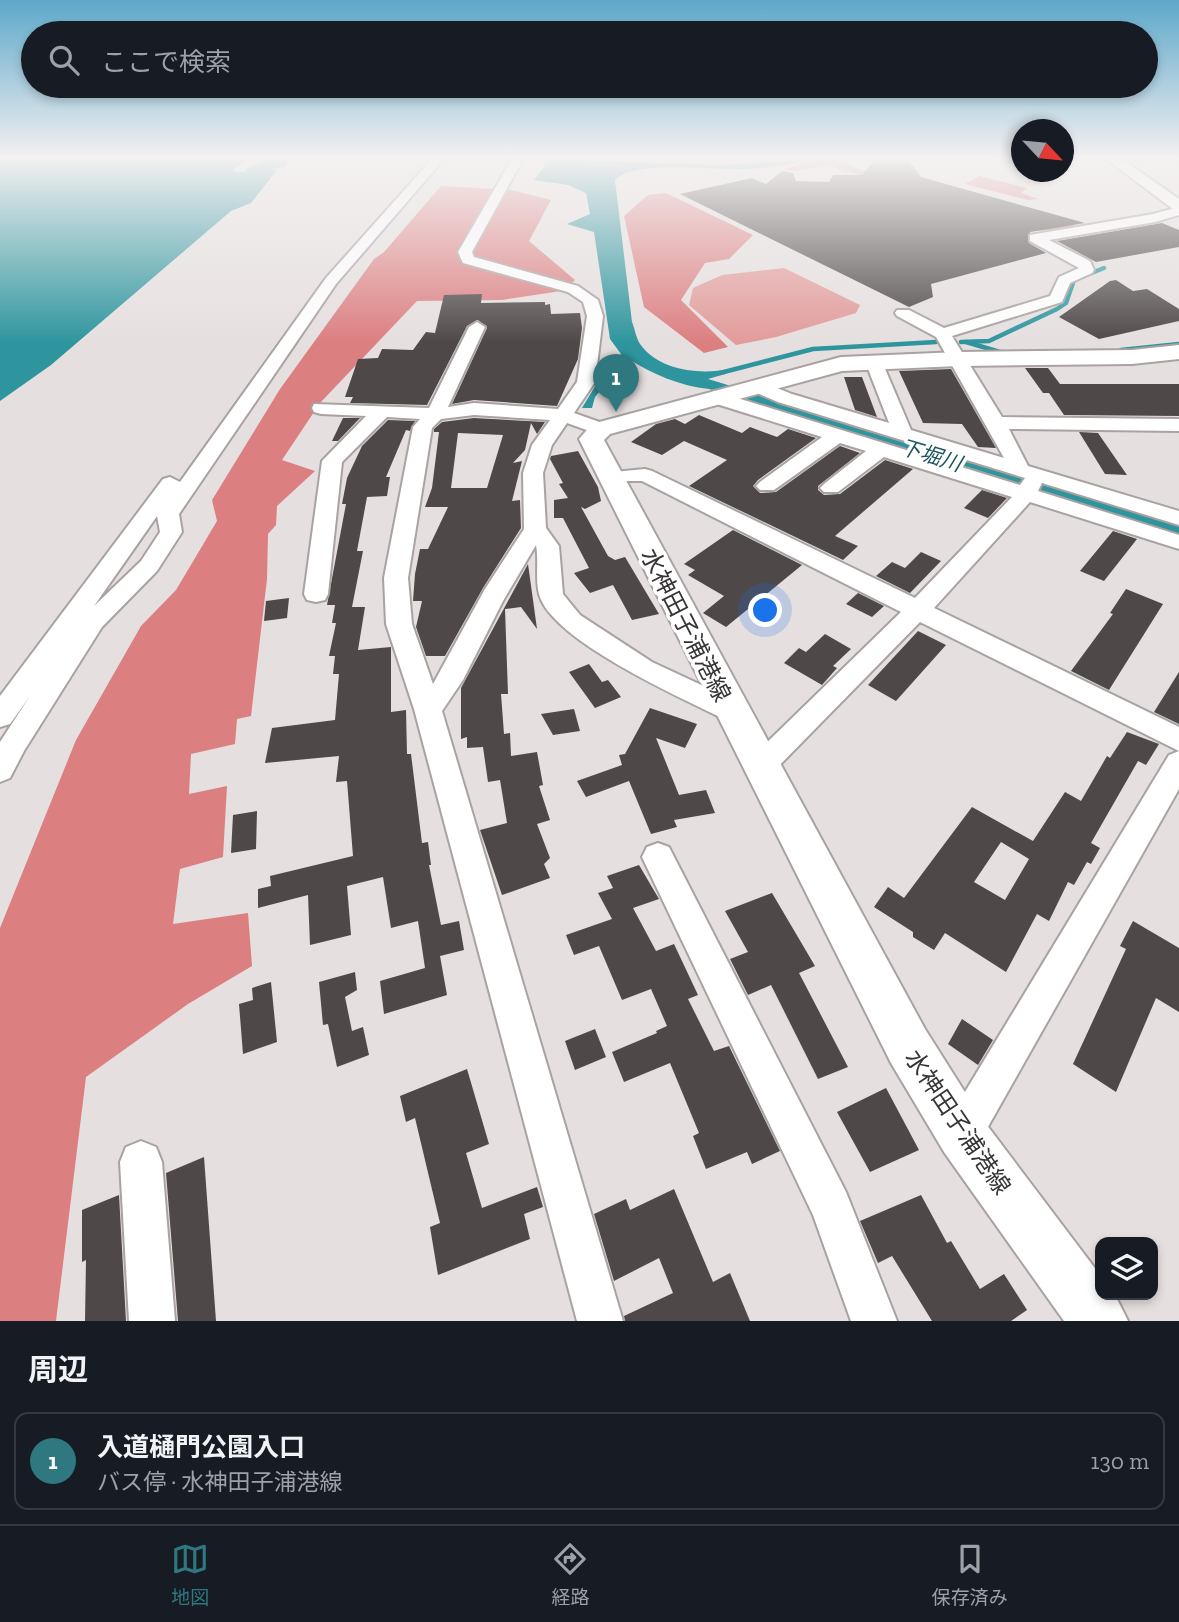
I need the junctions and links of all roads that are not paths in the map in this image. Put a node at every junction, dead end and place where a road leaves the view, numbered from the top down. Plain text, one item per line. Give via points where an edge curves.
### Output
1 (371, 221) edge
2 (384, 221) edge
3 (483, 221) edge
4 (1139, 221) edge
5 (904, 313) dead end
6 (477, 327) dead end
7 (942, 334) junction
8 (1179, 352) edge
9 (959, 359) junction
10 (874, 361) junction
11 (734, 392) junction
12 (321, 408) dead end
13 (382, 412) junction
14 (435, 414) junction
15 (563, 415) junction
16 (996, 423) junction
17 (1177, 427) edge
18 (601, 429) junction
19 (902, 432) junction
20 (839, 435) junction
21 (883, 449) junction
22 (610, 477) junction
23 (1027, 479) junction
24 (767, 486) dead end
25 (831, 488) dead end
26 (1179, 518) edge
27 (169, 522) junction
28 (535, 529) junction
29 (1179, 542) edge
30 (316, 594) dead end
31 (917, 611) junction
32 (77, 612) junction
33 (428, 709) junction
34 (730, 710) junction
35 (0, 716) edge
36 (1179, 740) edge
37 (1179, 763) edge
38 (760, 767) junction
39 (0, 770) edge
40 (658, 857) dead end
41 (962, 1134) junction
42 (141, 1162) dead end
43 (152, 1321) edge
44 (600, 1321) edge
45 (874, 1321) edge
46 (1099, 1321) edge

1 - 32 street via 319,277
2 - 27 street via 331,281 168,514
3 - 15 street via 465,252 468,260 573,289 590,300 595,316 586,382
4 - 7 street via 1035,238 1086,264 1087,270 1064,280 1056,299
5 - 7 street
6 - 14 street
7 - 9 street
8 - 9 main road via 1132,357
9 - 10 main road
9 - 16 street
10 - 11 main road via 819,369
10 - 19 street
11 - 18 main road
11 - 19 street via 785,398
11 - 20 street
12 - 13 street
13 - 14 street
13 - 30 street via 332,461
14 - 15 street via 474,409
14 - 33 street via 423,427 396,578 399,624
15 - 18 street
15 - 28 street via 542,445 533,473
16 - 17 street
16 - 23 street
18 - 22 main road, 水神田子浦港線 via 590,439
19 - 23 street
20 - 21 street
20 - 24 street
21 - 23 street
21 - 25 street
22 - 31 street via 645,475
22 - 34 main road, 水神田子浦港線
23 - 26 street
23 - 29 street
23 - 31 street
27 - 32 street via 125,575
27 - 39 street via 171,532 149,566 93,621
28 - 33 street via 445,690
28 - 34 street via 548,546 551,595 570,621 643,669
31 - 36 street
31 - 38 street
32 - 35 street
33 - 44 street
34 - 38 main road, 水神田子浦港線
37 - 41 street
38 - 41 main road, 水神田子浦港線 via 908,1046
40 - 45 street via 831,1207
41 - 46 main road, 水神田子浦港線
42 - 43 street

